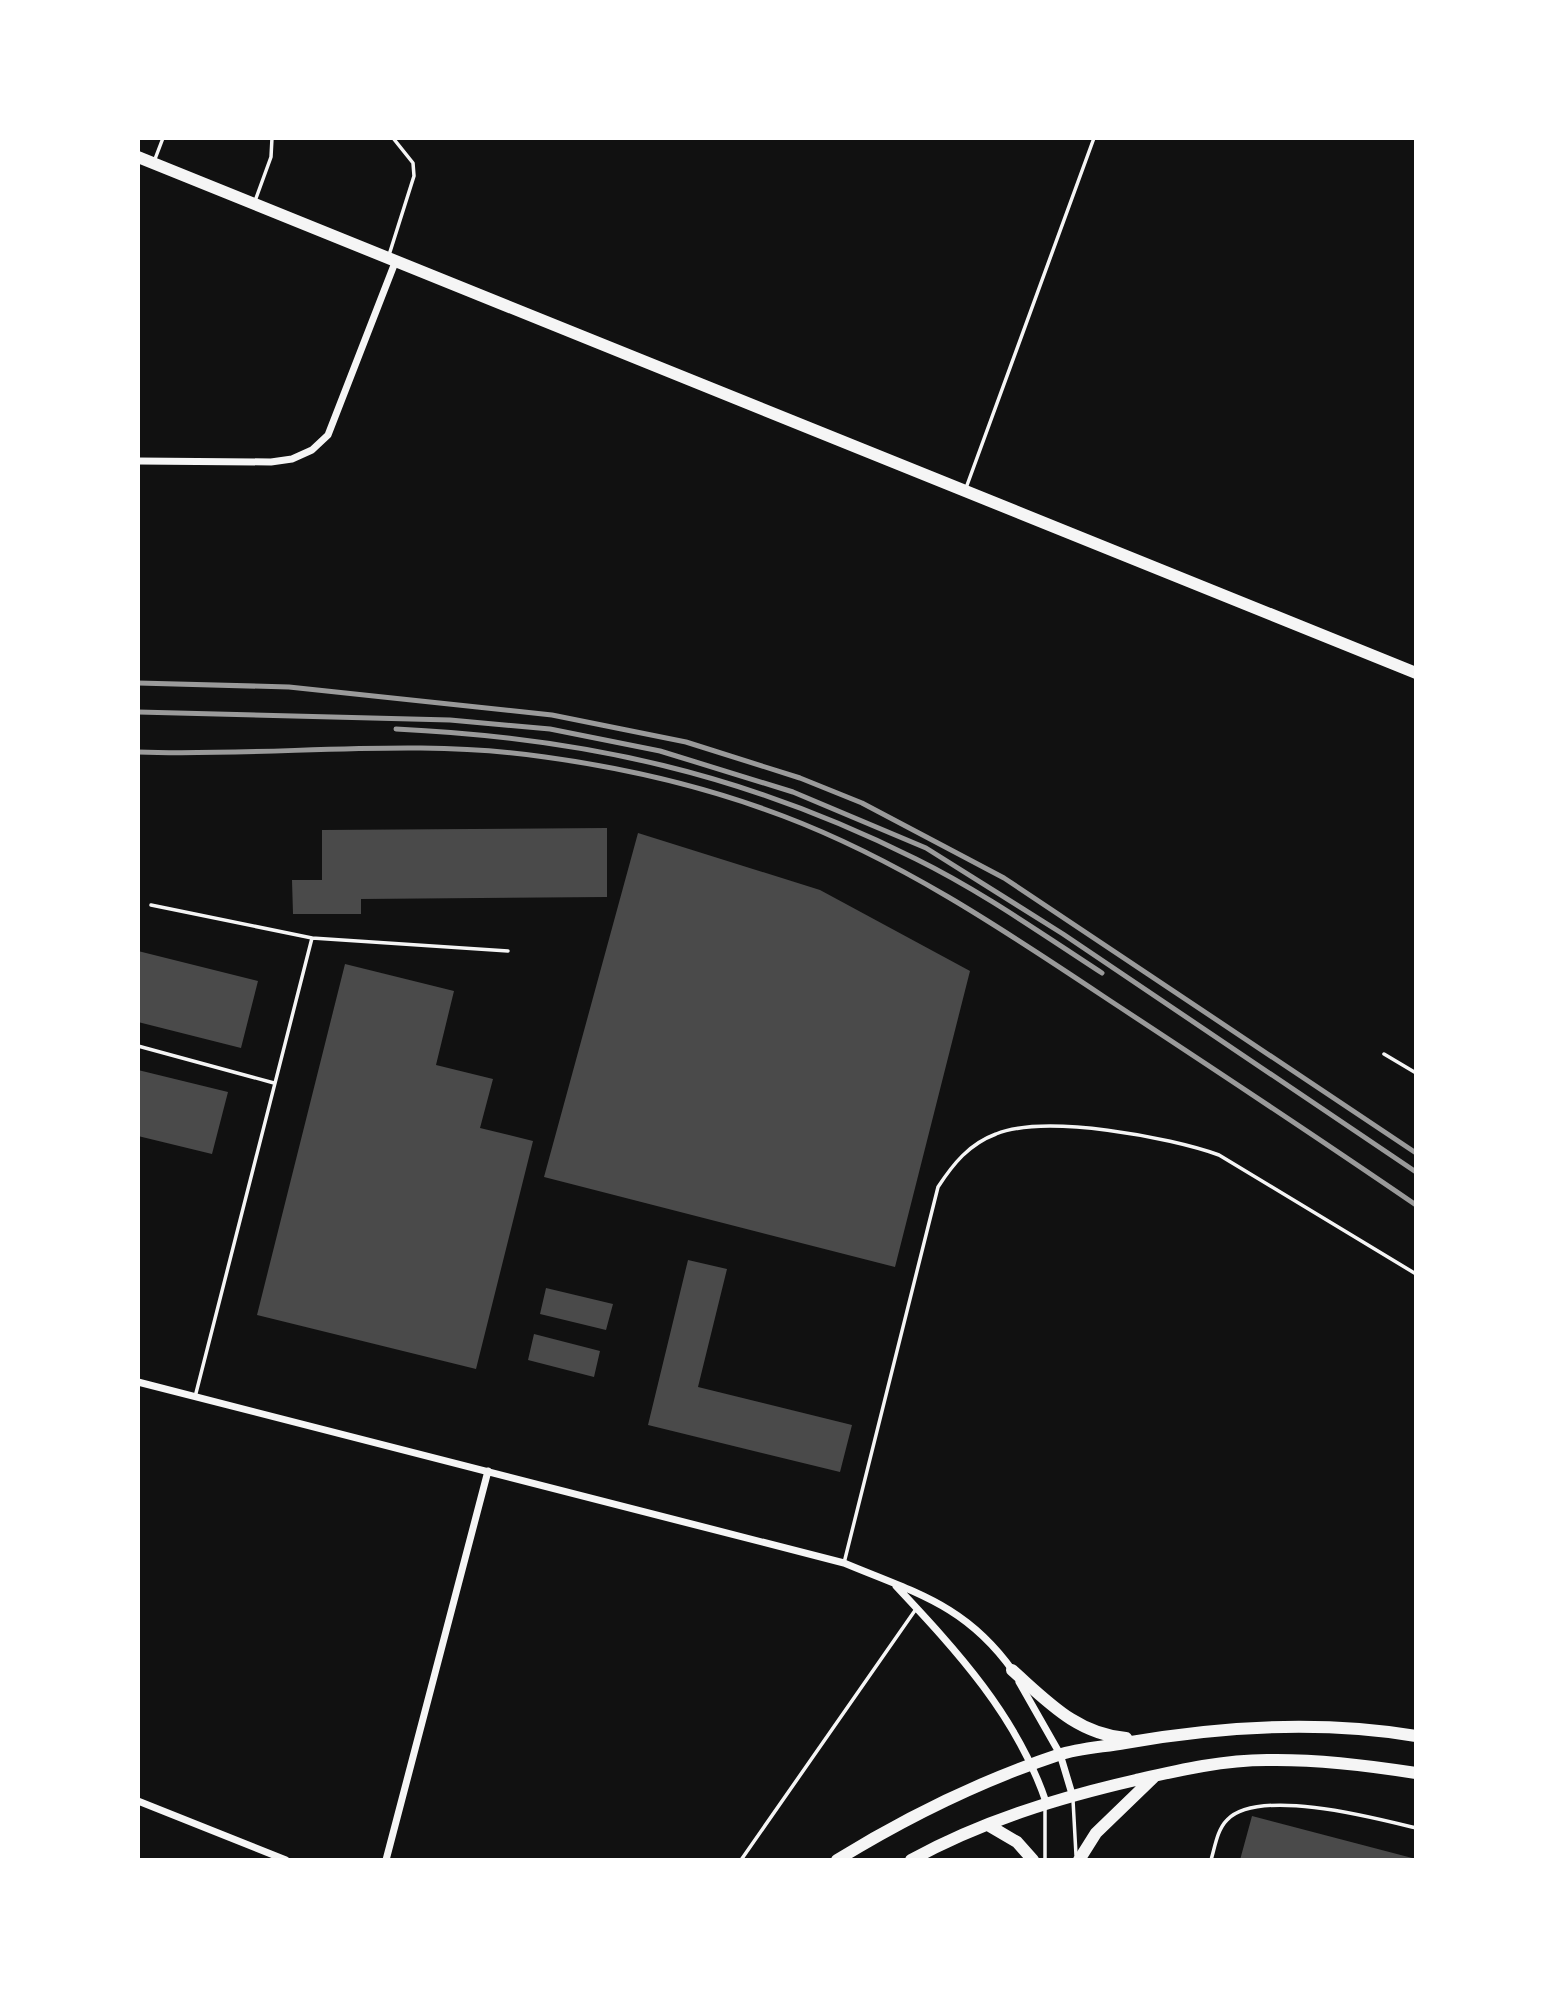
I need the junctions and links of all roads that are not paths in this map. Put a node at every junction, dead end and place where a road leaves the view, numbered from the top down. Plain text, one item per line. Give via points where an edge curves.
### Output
1 (163, 138) edge
2 (272, 138) edge
3 (393, 138) edge
4 (1094, 138) edge
5 (138, 157) edge
6 (153, 163) junction
7 (254, 203) junction
8 (392, 259) junction
9 (138, 461) edge
10 (965, 490) junction
11 (1416, 673) edge
12 (150, 905) dead end
13 (312, 938) junction
14 (508, 951) dead end
15 (138, 1046) edge
16 (1384, 1055) dead end
17 (1416, 1073) edge
18 (274, 1083) junction
19 (1416, 1274) edge
20 (138, 1382) edge
21 (195, 1396) junction
22 (488, 1471) junction
23 (844, 1563) junction
24 (893, 1583) junction
25 (916, 1608) junction
26 (1012, 1671) junction
27 (1416, 1736) edge
28 (1147, 1739) junction
29 (1060, 1754) junction
30 (1033, 1764) junction
31 (1416, 1773) edge
32 (1155, 1776) junction
33 (1072, 1794) junction
34 (138, 1801) edge
35 (1045, 1802) junction
36 (988, 1825) junction
37 (1416, 1828) edge
38 (275, 1858) edge
39 (286, 1860) edge
40 (386, 1860) edge
41 (741, 1860) edge
42 (838, 1860) edge
43 (911, 1860) edge
44 (1032, 1860) edge
45 (1045, 1860) edge
46 (1077, 1860) edge
47 (1211, 1860) edge

1 - 6 lane
2 - 7 lane via 271,157
3 - 8 lane via 413,163 414,176
4 - 10 lane
5 - 6 main road
6 - 7 main road
7 - 8 main road
8 - 9 street via 328,435 312,450 271,462
8 - 10 main road
10 - 11 main road
12 - 13 lane
13 - 14 lane
13 - 18 lane
15 - 18 lane
16 - 17 lane
18 - 21 lane
19 - 23 lane via 1219,1155 1194,1146 1168,1139 1054,1128 997,1133 953,1164 937,1187
20 - 21 street
21 - 22 street
22 - 23 street
22 - 40 street
23 - 24 street
24 - 25 street
24 - 26 street via 949,1608 973,1625
25 - 30 street via 949,1640 983,1684
25 - 41 lane
26 - 28 main road via 1087,1730 1103,1736
26 - 29 street
27 - 28 main road via 1267,1726
28 - 29 main road
29 - 30 main road
29 - 33 street
30 - 35 street
30 - 42 main road via 949,1799
31 - 32 main road via 1350,1762 1268,1760 1214,1763
32 - 33 main road
32 - 46 main road via 1096,1833
33 - 35 main road
33 - 46 lane
34 - 38 street
35 - 36 main road
35 - 45 lane
36 - 43 main road
36 - 44 main road via 1017,1842
37 - 47 lane via 1313,1807 1253,1808 1226,1820
38 - 39 street

